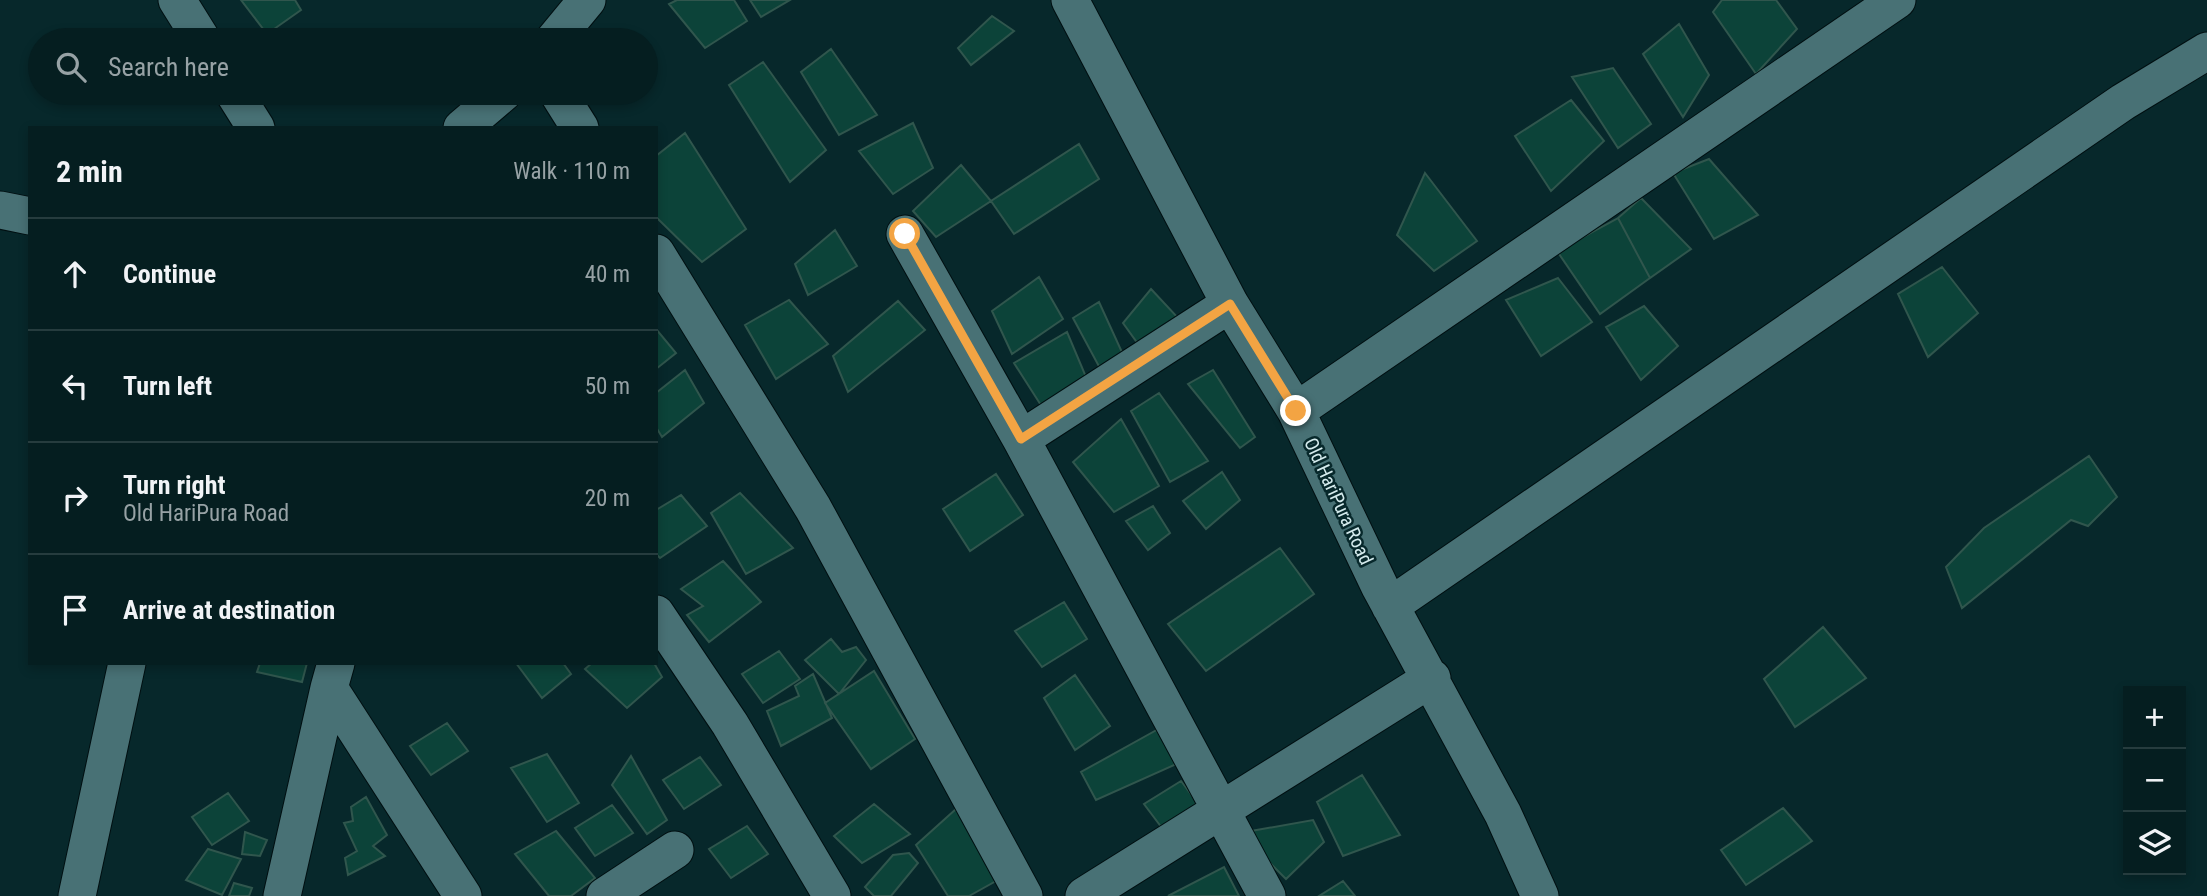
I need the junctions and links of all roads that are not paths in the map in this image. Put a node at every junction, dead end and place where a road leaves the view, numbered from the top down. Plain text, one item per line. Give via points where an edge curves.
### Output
1 (177, 0) edge
2 (587, 0) edge
3 (1070, 0) edge
4 (1896, 0) edge
5 (194, 28) edge
6 (564, 28) edge
7 (2207, 51) edge
8 (242, 105) edge
9 (489, 105) edge
10 (566, 105) edge
11 (255, 126) edge
12 (464, 126) edge
13 (579, 126) edge
14 (0, 210) edge
15 (28, 216) edge
16 (905, 234) dead end
17 (658, 256) edge
18 (1230, 304) junction
19 (1296, 411) junction
20 (1021, 439) junction
21 (1390, 606) junction
22 (658, 617) edge
23 (127, 665) edge
24 (332, 676) edge
25 (1432, 678) junction
26 (1223, 811) junction
27 (675, 850) dead end
28 (77, 896) edge
29 (282, 896) edge
30 (463, 896) edge
31 (605, 896) edge
32 (832, 896) edge
33 (1024, 896) edge
34 (1084, 896) edge
35 (1267, 896) edge
36 (1540, 896) edge

1 - 5 street
2 - 6 street
3 - 18 street, Old HariPura Road
4 - 19 street
7 - 21 street via 2123,102
8 - 11 street
9 - 12 street
10 - 13 street
14 - 15 street
16 - 20 street
17 - 33 street via 813,508
18 - 19 street, Old HariPura Road
18 - 20 street
19 - 21 street, Old HariPura Road
20 - 26 street
21 - 25 street, Old HariPura Road
22 - 32 street via 730,724
23 - 28 street
24 - 29 street
24 - 30 street
25 - 26 street
25 - 36 street, Old HariPura Road
26 - 34 street
26 - 35 street
27 - 31 street

